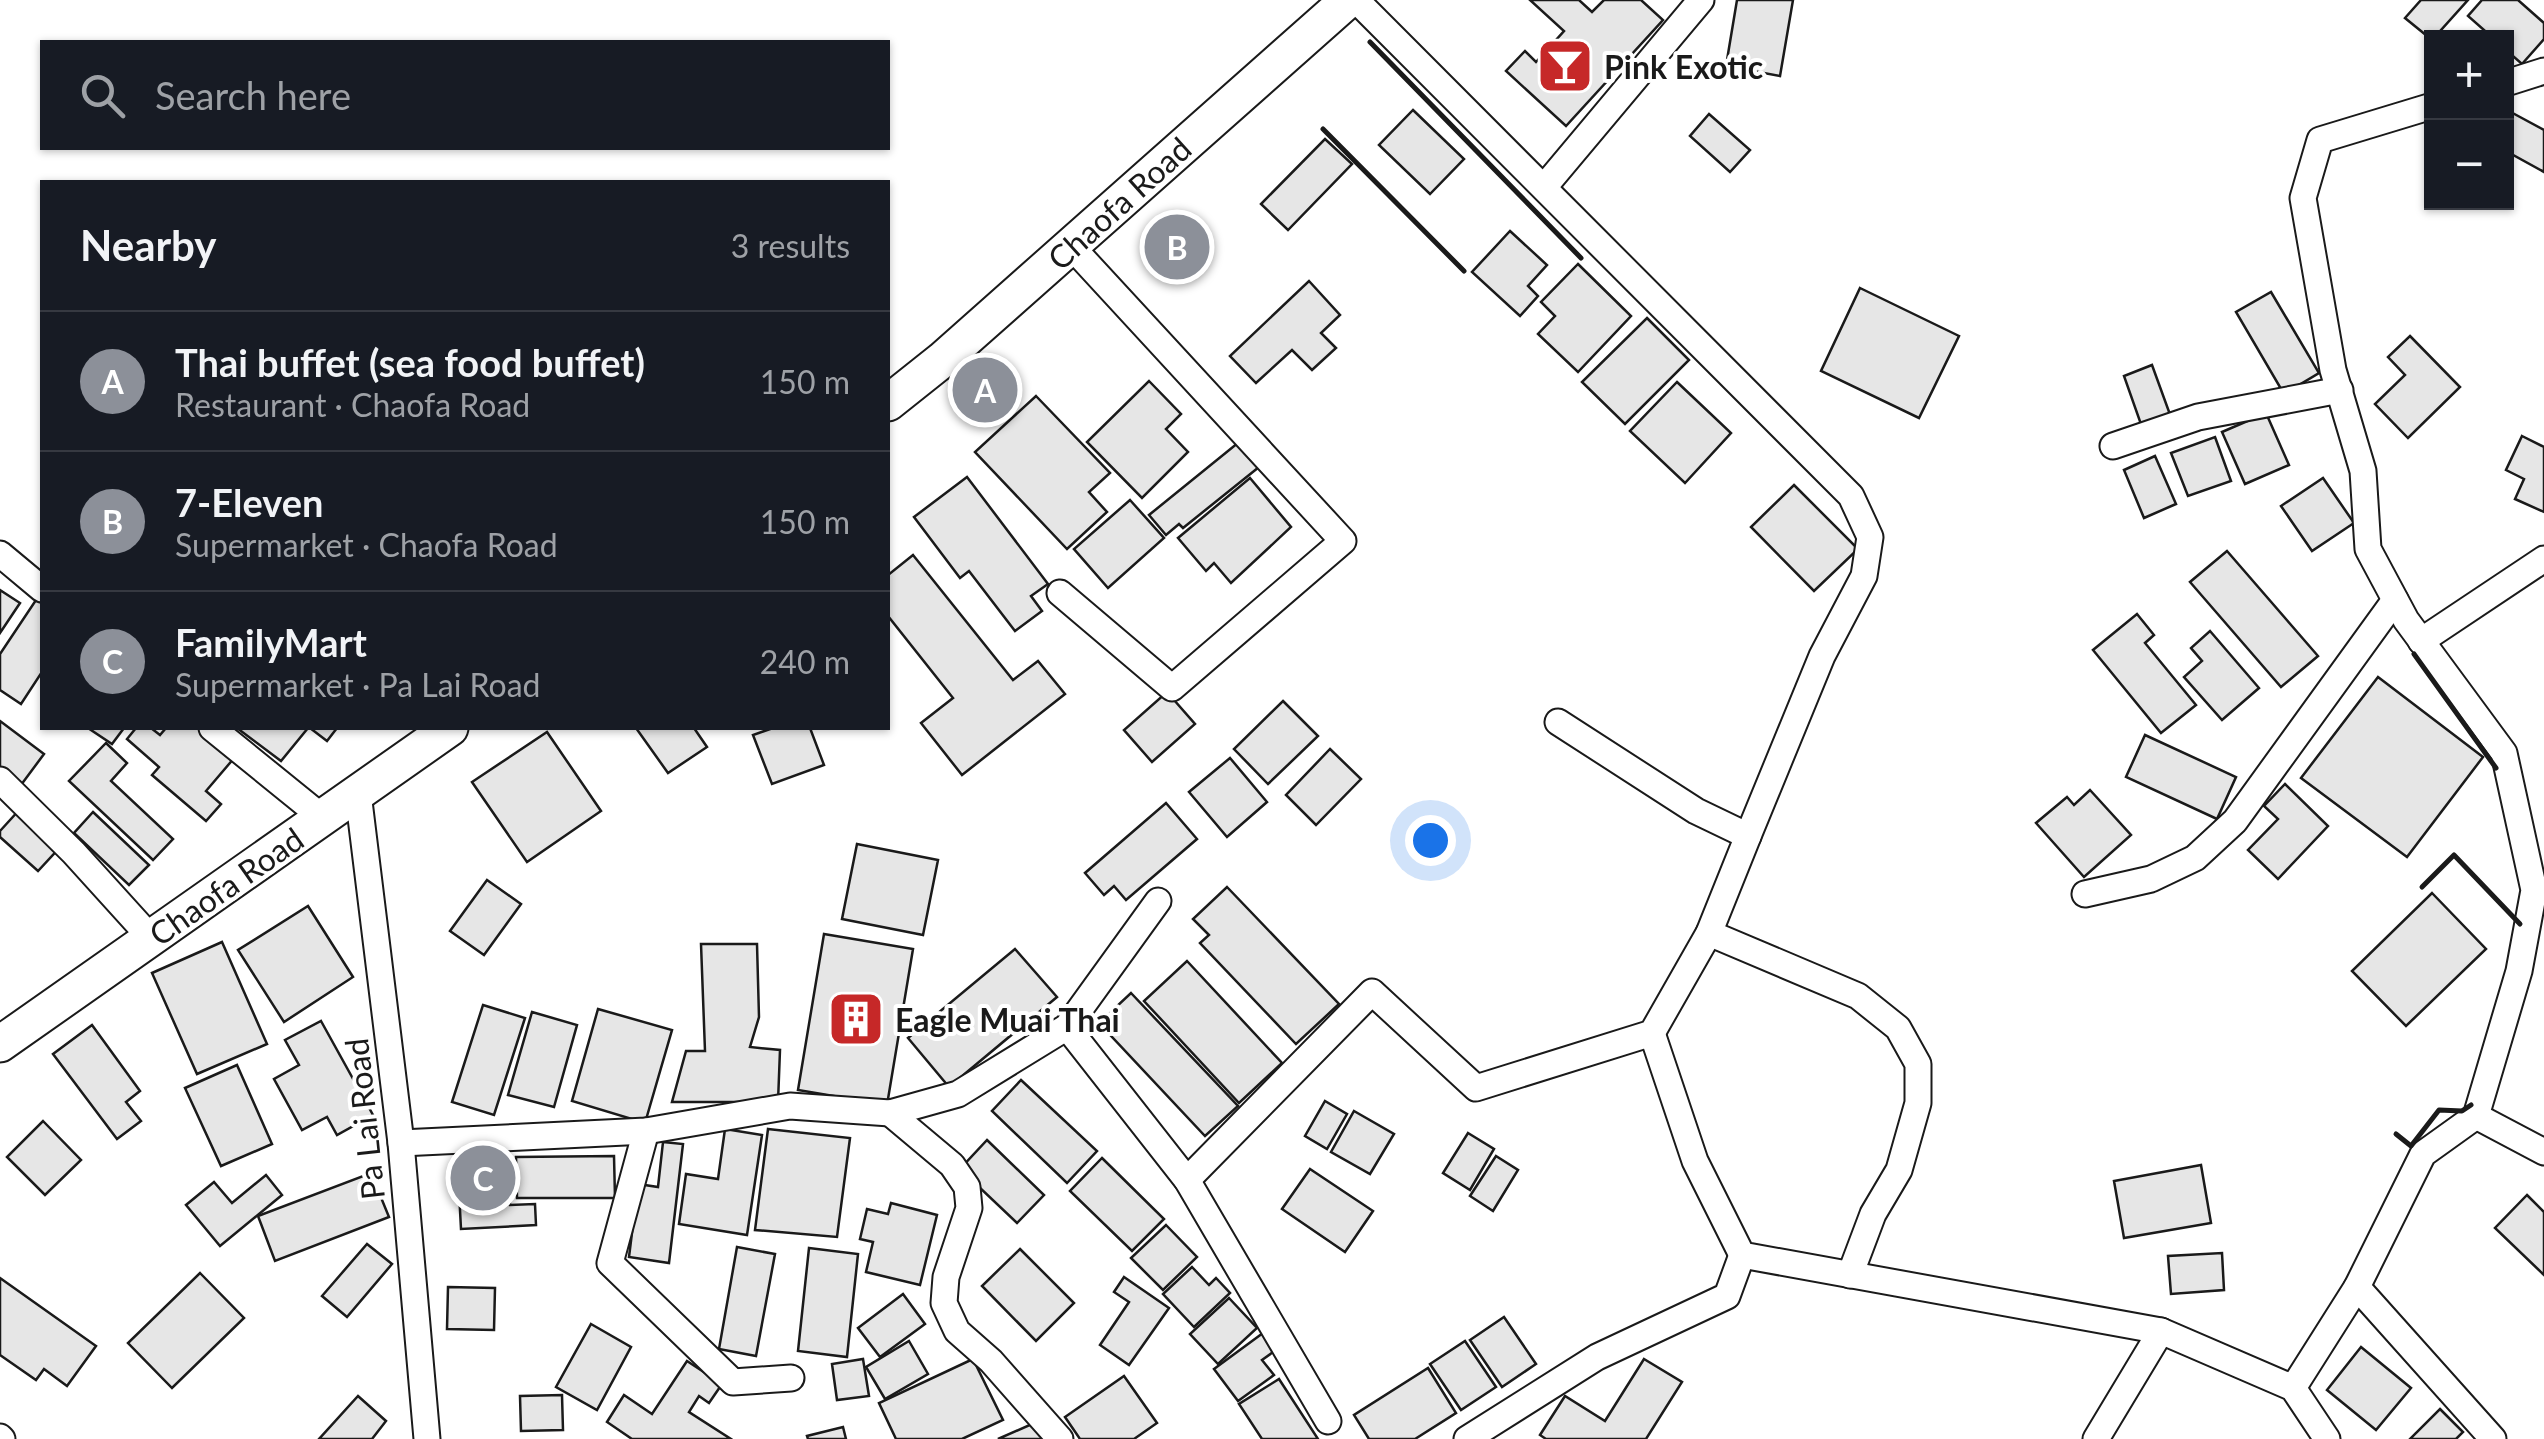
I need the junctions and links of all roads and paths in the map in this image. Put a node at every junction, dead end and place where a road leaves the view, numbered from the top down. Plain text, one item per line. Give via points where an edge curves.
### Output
1 (1348, 0) edge
2 (1356, 0) edge
3 (1701, 0) edge
4 (2544, 71) edge
5 (2514, 80) edge
6 (2424, 108) edge
7 (1545, 186) junction
8 (1071, 246) junction
9 (2340, 390) junction
10 (890, 402) edge
11 (2113, 446) dead end
12 (0, 554) edge
13 (2544, 559) edge
14 (40, 587) edge
15 (1060, 593) dead end
16 (2395, 600) junction
17 (2421, 640) junction
18 (1558, 722) dead end
19 (214, 730) edge
20 (447, 730) edge
21 (0, 780) edge
22 (358, 793) junction
23 (323, 818) junction
24 (1748, 836) junction
25 (2085, 894) dead end
26 (1158, 900) dead end
27 (1709, 933) junction
28 (151, 938) junction
29 (1067, 1027) junction
30 (1652, 1033) junction
31 (0, 1044) edge
32 (890, 1113) junction
33 (2476, 1116) junction
34 (646, 1131) junction
35 (401, 1143) junction
36 (2544, 1152) edge
37 (1187, 1180) junction
38 (1742, 1255) junction
39 (1850, 1275) junction
40 (2356, 1287) junction
41 (2161, 1332) junction
42 (791, 1378) dead end
43 (2293, 1388) junction
44 (1328, 1421) dead end
45 (427, 1439) edge
46 (1060, 1439) edge
47 (1467, 1439) edge
48 (2096, 1439) edge
49 (2327, 1439) edge
50 (2493, 1439) edge

1 - 8 main road, Chaofa Road
2 - 7 street
3 - 7 street
4 - 5 street
6 - 9 street via 2320,140 2303,198
7 - 24 street via 1852,496 1870,537 1864,576 1822,656
8 - 10 main road, Chaofa Road
8 - 15 street via 1343,541 1172,688
9 - 11 street via 2198,417
9 - 16 street via 2363,471 2368,549
12 - 14 street
13 - 17 street
16 - 17 street
16 - 25 street via 2235,821 2195,858 2152,879
17 - 33 street via 2504,753 2534,890 2519,971
18 - 24 street via 1696,812
19 - 23 street
20 - 22 main road, Chaofa Road
21 - 28 street
22 - 23 main road, Chaofa Road
22 - 35 street, Pa Lai Road
23 - 28 main road, Chaofa Road
24 - 27 street
26 - 29 street
27 - 30 street
27 - 39 street via 1858,996 1898,1028 1918,1064 1918,1104 1899,1170
28 - 31 main road, Chaofa Road
29 - 32 street via 958,1094
29 - 37 street
30 - 37 street via 1476,1088 1372,992
30 - 38 street via 1695,1160
32 - 34 street via 790,1106
32 - 46 street via 944,1157 967,1186 970,1208 944,1303 958,1331
33 - 36 street
33 - 40 street via 2423,1154
34 - 35 street
34 - 42 street via 610,1263 733,1382
35 - 45 street, Pa Lai Road
37 - 44 street
38 - 39 street
38 - 47 street via 1727,1296 1598,1356
39 - 41 street
40 - 43 street
40 - 50 street
41 - 43 street
41 - 48 street
43 - 49 street

